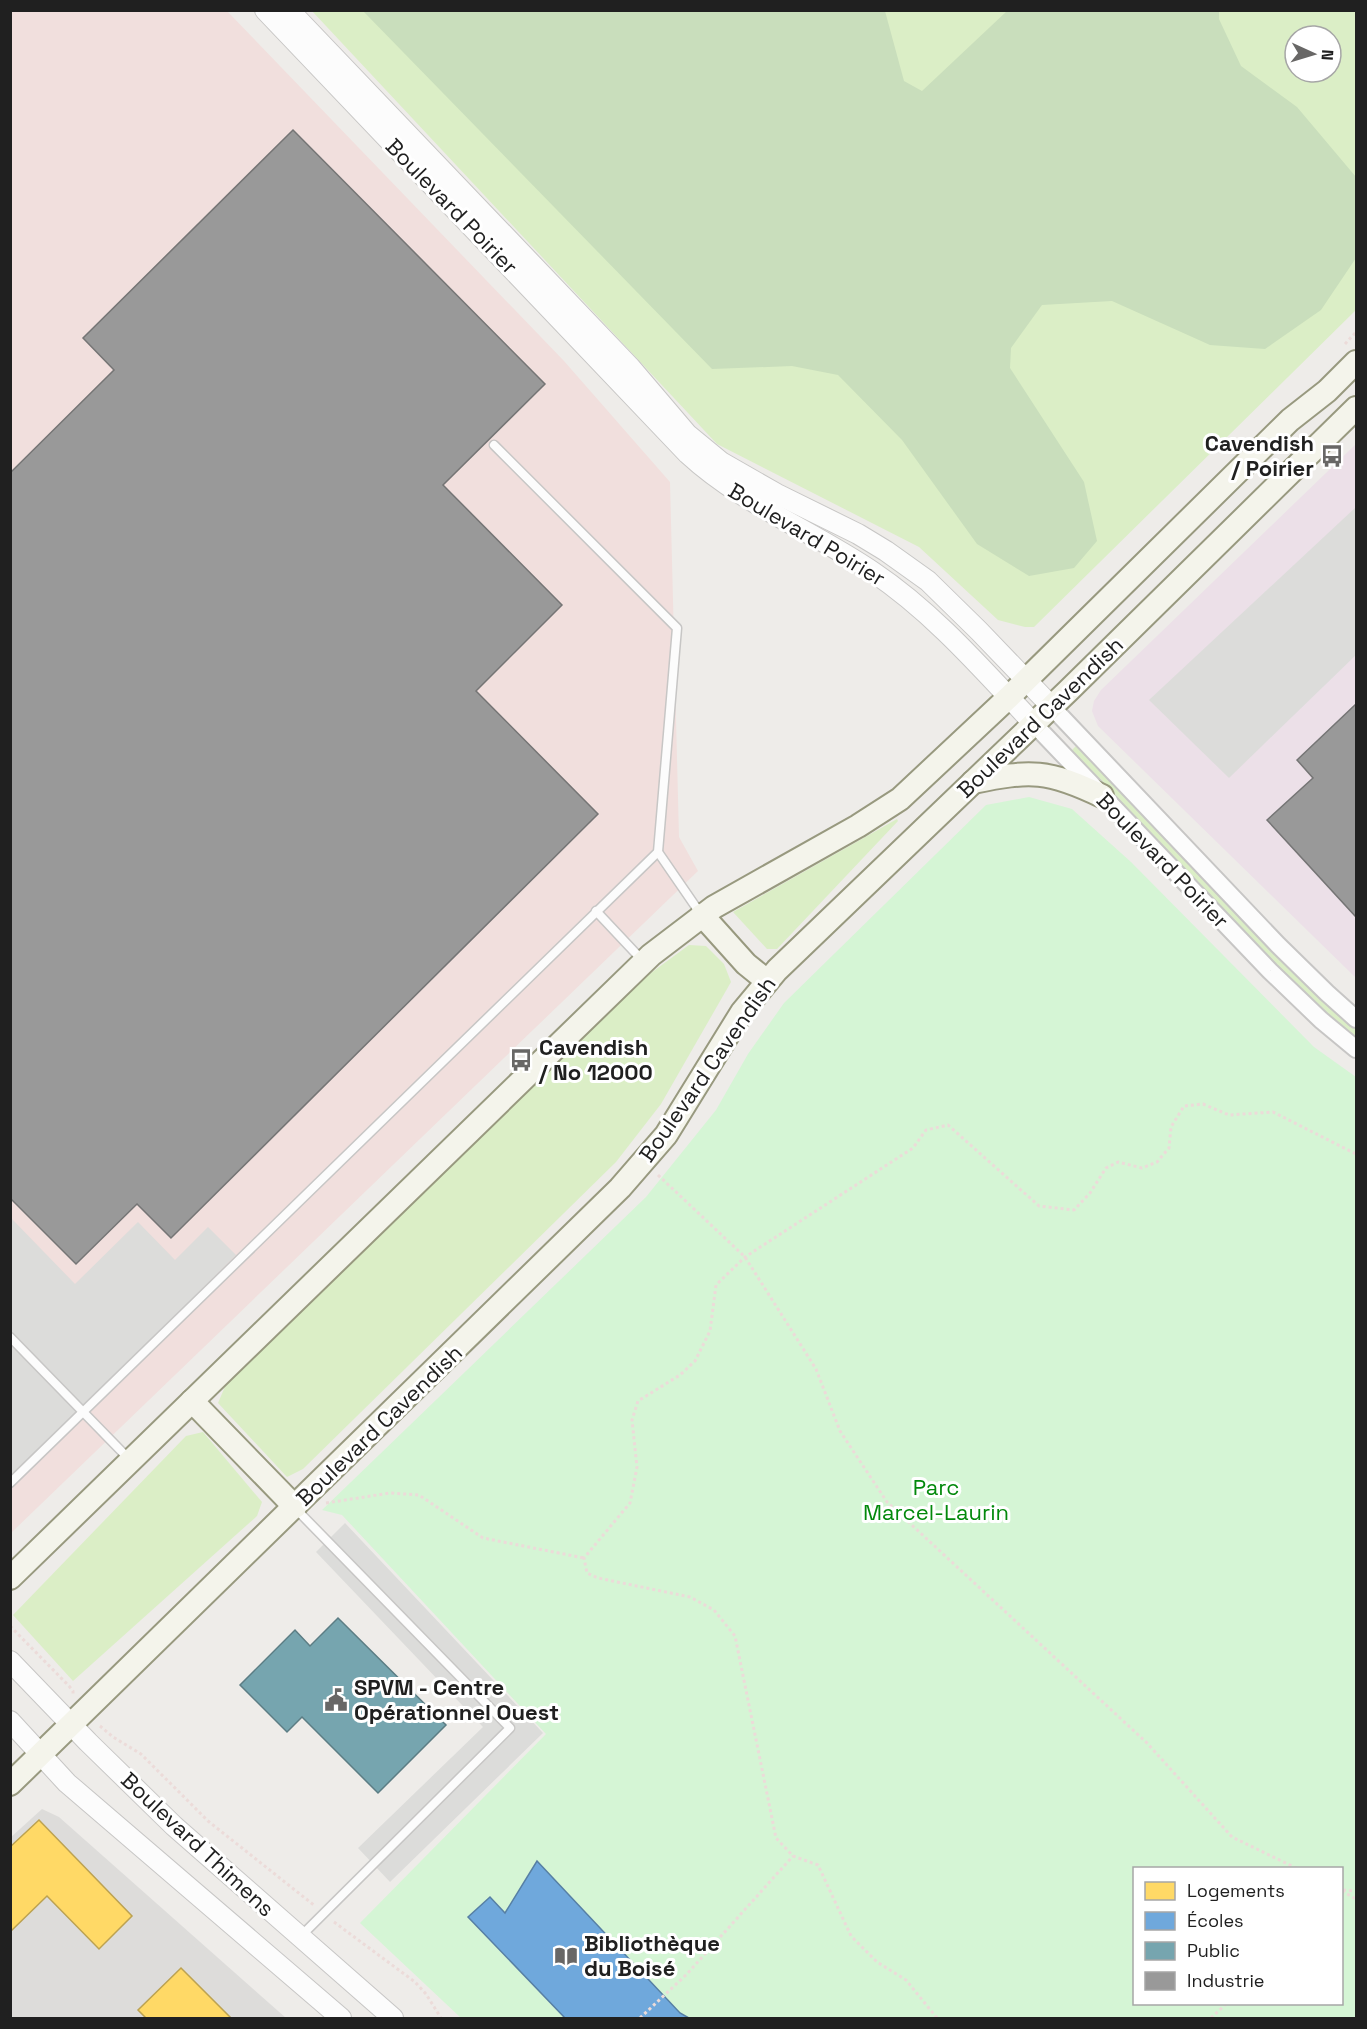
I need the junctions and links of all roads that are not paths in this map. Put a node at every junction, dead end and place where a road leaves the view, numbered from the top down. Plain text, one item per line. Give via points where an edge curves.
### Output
1 (266, 10) edge
2 (289, 10) edge
3 (1356, 362) edge
4 (1312, 403) junction
5 (1356, 408) edge
6 (1337, 428) junction
7 (494, 445) dead end
8 (1026, 680) junction
9 (1009, 697) junction
10 (1051, 706) junction
11 (1034, 723) junction
12 (972, 782) junction
13 (1102, 796) junction
14 (658, 852) junction
15 (596, 911) junction
16 (702, 915) junction
17 (643, 961) junction
18 (767, 981) junction
19 (1356, 1019) edge
20 (1356, 1049) edge
21 (10, 1337) edge
22 (192, 1401) junction
23 (84, 1410) junction
24 (131, 1461) junction
25 (10, 1483) edge
26 (295, 1507) junction
27 (10, 1578) edge
28 (10, 1660) edge
29 (10, 1721) edge
30 (72, 1724) junction
31 (41, 1754) junction
32 (10, 1784) edge
33 (300, 1937) junction
34 (341, 2019) edge
35 (393, 2019) edge

1 - 9 street, Boulevard Poirier via 692,458 732,489 828,542 891,585 935,622
2 - 8 street, Boulevard Poirier via 630,367 698,444 748,479 858,534 914,570
3 - 4 main road, Boulevard Cavendish
4 - 6 main road
4 - 8 main road, Boulevard Cavendish via 1290,420
5 - 6 main road, Boulevard Cavendish
6 - 10 main road, Boulevard Cavendish
7 - 14 lane via 677,628
8 - 9 main road, Boulevard Cavendish
8 - 10 street, Boulevard Poirier
9 - 11 street, Boulevard Poirier
9 - 16 main road, Boulevard Cavendish via 894,804
10 - 11 main road, Boulevard Cavendish
10 - 19 street, Boulevard Poirier via 1270,937
11 - 12 main road, Boulevard Cavendish
11 - 13 street, Boulevard Poirier
12 - 13 main road via 1040,773
12 - 18 main road, Boulevard Cavendish
13 - 20 street, Boulevard Poirier via 1270,971
14 - 15 lane
14 - 16 lane
15 - 17 lane
15 - 23 lane
16 - 17 main road, Boulevard Cavendish
16 - 18 main road via 746,964
17 - 22 main road, Boulevard Cavendish
18 - 26 main road, Boulevard Cavendish via 742,1012 679,1116 642,1163
21 - 23 lane
22 - 24 main road, Boulevard Cavendish
22 - 26 main road
23 - 24 lane
23 - 25 lane
24 - 27 main road, Boulevard Cavendish
26 - 30 main road, Boulevard Cavendish
26 - 33 lane via 510,1728
28 - 30 street, Boulevard Thimens
29 - 31 street, Boulevard Thimens
30 - 31 main road, Boulevard Cavendish
30 - 33 street, Boulevard Thimens via 174,1826
31 - 32 main road, Boulevard Cavendish
31 - 34 street, Boulevard Thimens via 67,1783
33 - 35 street, Boulevard Thimens

